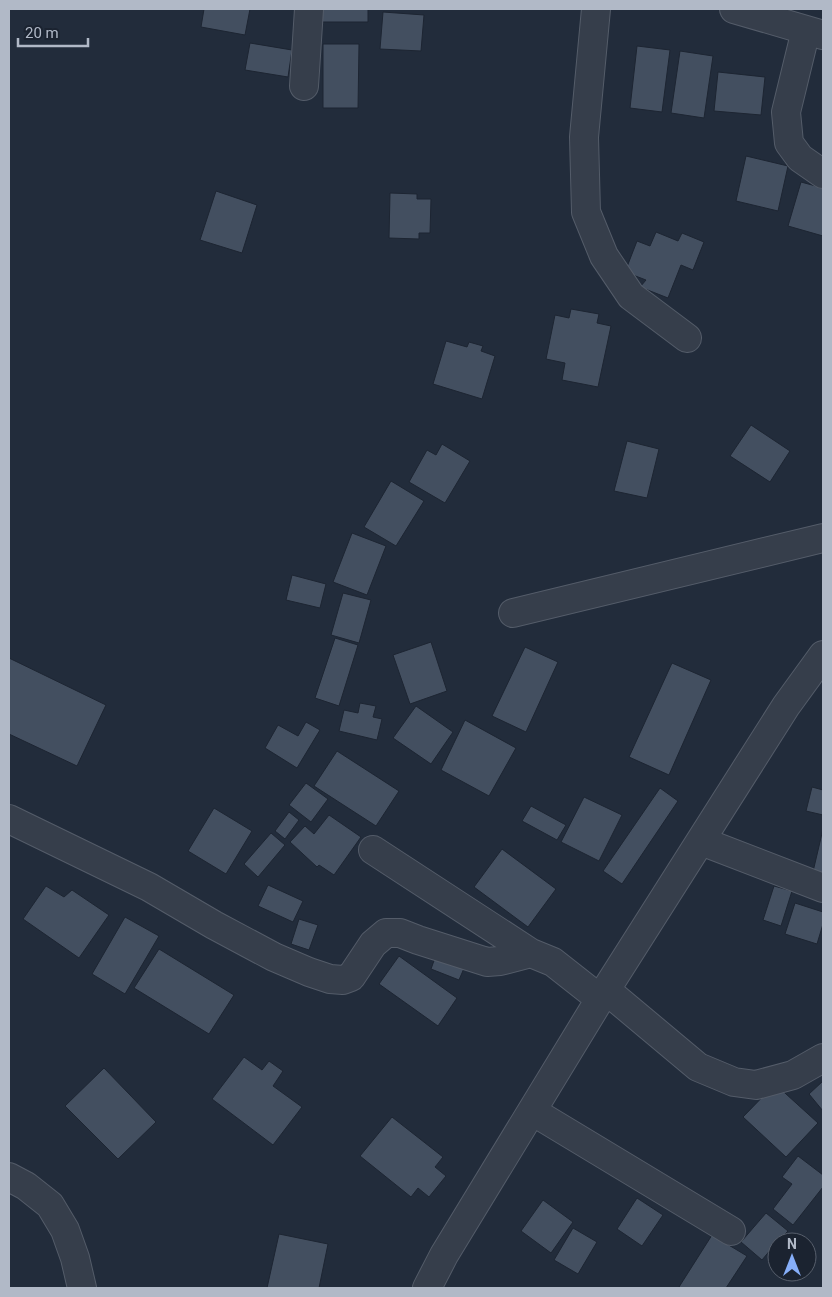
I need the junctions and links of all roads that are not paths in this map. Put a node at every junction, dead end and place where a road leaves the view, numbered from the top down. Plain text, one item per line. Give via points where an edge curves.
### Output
1 (309, 9) edge
2 (596, 9) edge
3 (734, 9) edge
4 (815, 32) edge
5 (304, 86) dead end
6 (823, 174) edge
7 (687, 338) dead end
8 (823, 538) edge
9 (513, 613) dead end
10 (823, 655) edge
11 (9, 819) edge
12 (701, 840) junction
13 (374, 850) dead end
14 (823, 888) edge
15 (532, 953) junction
16 (603, 994) junction
17 (823, 1058) edge
18 (532, 1111) junction
19 (9, 1177) edge
20 (731, 1231) dead end
21 (82, 1288) edge
22 (427, 1288) edge

1 - 5 street
2 - 7 street via 584,137 586,212 604,256 631,296
3 - 4 street
4 - 6 street via 786,112 789,142 800,158
8 - 9 street
10 - 12 street via 786,706
11 - 15 street via 150,888 274,957 330,978 343,980 351,977 374,944 386,933 400,933 487,962
12 - 14 street
12 - 16 street
13 - 15 street
15 - 16 street via 553,962
16 - 17 street via 698,1067 734,1082 756,1085 784,1078
16 - 18 street
18 - 20 street
18 - 22 street via 444,1254
19 - 21 street via 50,1205 65,1230

